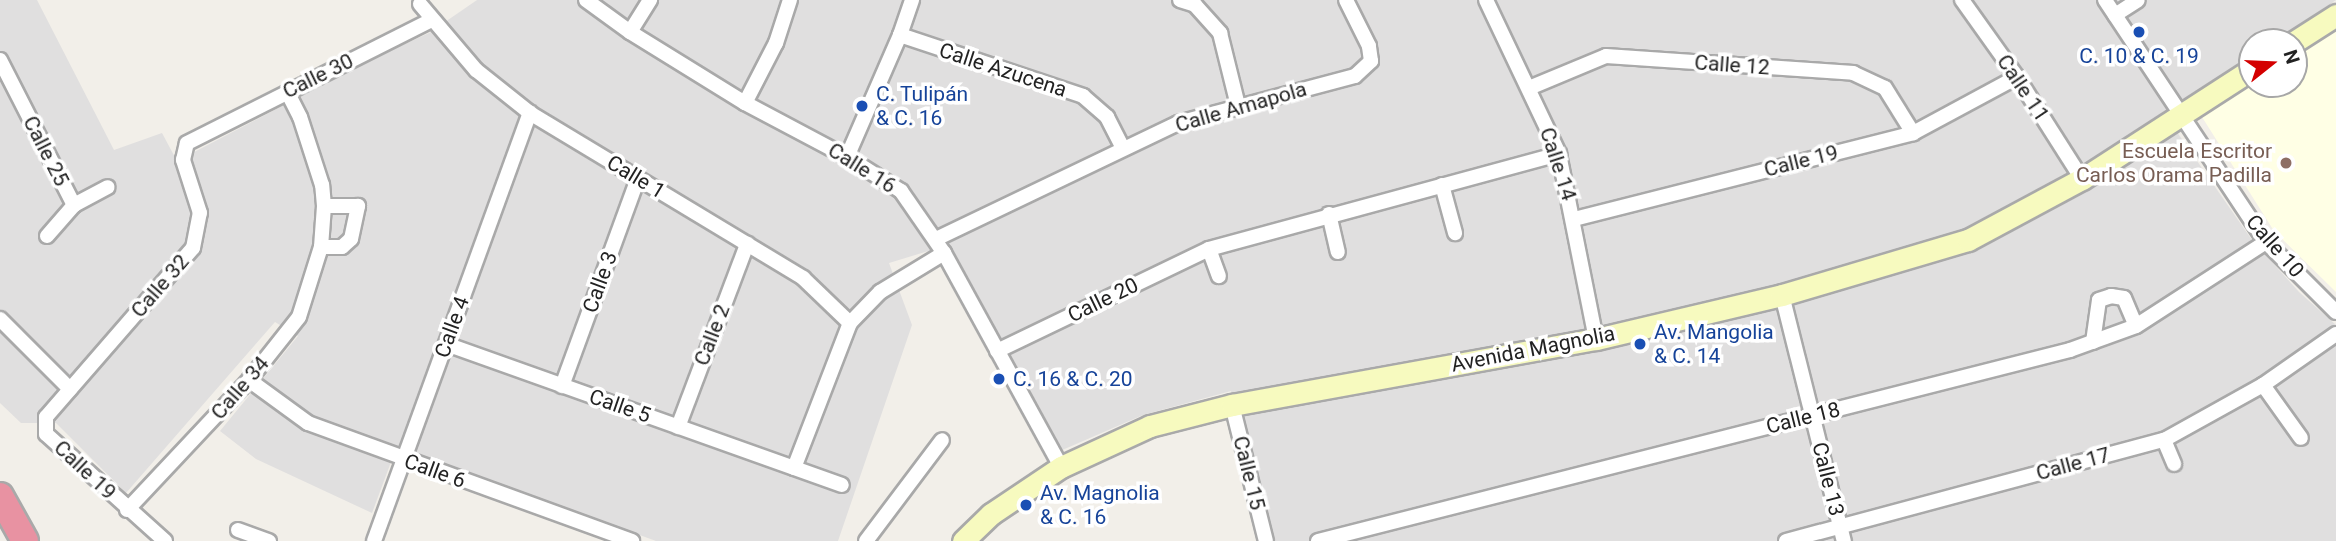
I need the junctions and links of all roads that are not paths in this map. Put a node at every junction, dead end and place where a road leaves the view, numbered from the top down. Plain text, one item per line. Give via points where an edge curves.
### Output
1 (586, 0) edge
2 (650, 0) edge
3 (790, 0) edge
4 (912, 0) edge
5 (1180, 0) edge
6 (1346, 0) edge
7 (1486, 0) edge
8 (1962, 0) edge
9 (2105, 0) edge
10 (2138, 0) edge
11 (420, 4) dead end
12 (2115, 15) junction
13 (2336, 15) edge
14 (432, 20) junction
15 (630, 32) junction
16 (2308, 33) edge
17 (900, 35) junction
18 (0, 60) edge
19 (2017, 77) junction
20 (2238, 78) edge
21 (1529, 88) junction
22 (287, 92) junction
23 (745, 103) junction
24 (1238, 106) junction
25 (530, 113) junction
26 (2180, 116) junction
27 (205, 133) joint
28 (1913, 133) junction
29 (1123, 148) junction
30 (1559, 154) junction
31 (847, 157) junction
32 (638, 178) junction
33 (2082, 179) junction
34 (1441, 185) junction
35 (108, 187) dead end
36 (74, 205) junction
37 (324, 206) junction
38 (1329, 214) junction
39 (1574, 219) junction
40 (1455, 233) dead end
41 (47, 236) dead end
42 (936, 239) junction
43 (2266, 242) junction
44 (747, 244) junction
45 (321, 247) junction
46 (1209, 249) junction
47 (1338, 252) dead end
48 (944, 253) junction
49 (1219, 276) dead end
50 (1782, 296) junction
51 (2336, 312) edge
52 (0, 319) edge
53 (850, 323) junction
54 (2136, 326) junction
55 (2336, 334) edge
56 (1596, 339) junction
57 (2092, 342) junction
58 (446, 344) junction
59 (997, 351) junction
60 (249, 380) junction
61 (2263, 385) junction
62 (562, 386) junction
63 (70, 389) junction
64 (1232, 404) junction
65 (1812, 415) junction
66 (678, 427) junction
67 (2301, 438) dead end
68 (942, 440) dead end
69 (2164, 440) junction
70 (405, 460) junction
71 (2174, 464) dead end
72 (1061, 467) junction
73 (794, 468) junction
74 (842, 485) dead end
75 (0, 496) edge
76 (127, 510) junction
77 (0, 525) edge
78 (238, 530) dead end
79 (1842, 534) edge
80 (6, 541) edge
81 (25, 541) edge
82 (165, 541) edge
83 (270, 541) edge
84 (374, 541) edge
85 (632, 541) edge
86 (866, 541) edge
87 (963, 541) edge
88 (1266, 541) edge
89 (1318, 541) edge
90 (1786, 541) edge

1 - 15 street, Calle 16
2 - 15 street
3 - 23 street via 776,43
4 - 17 street
5 - 24 street via 1195,5 1220,33
6 - 24 street, Calle Amapola via 1369,46 1371,61 1355,76
7 - 21 street, Calle 14
8 - 19 street, Calle 11
9 - 12 street, Calle 10
10 - 12 street
11 - 14 street, Calle 1
12 - 26 street, Calle 10
13 - 16 street
14 - 22 street, Calle 30
14 - 25 street, Calle 1 via 476,70
15 - 23 street, Calle 16
17 - 29 street, Calle Azucena via 1083,96 1107,117
17 - 31 street
18 - 36 street, Calle 25
19 - 28 street, Calle 19
19 - 33 street, Calle 11
20 - 26 street, Avenida Magnolia
21 - 28 street, Calle 12 via 1606,56 1853,73 1885,89
21 - 30 street, Calle 14
22 - 27 street, Calle 30
22 - 37 street, Calle 34 via 304,128
23 - 31 street, Calle 16
24 - 29 street, Calle Amapola via 1178,122
25 - 32 street, Calle 1
25 - 58 street, Calle 4
26 - 33 street, Avenida Magnolia
26 - 43 street, Calle 10
27 - 63 street, Calle 32 via 187,143 183,160 200,213 193,248
28 - 39 street, Calle 19
29 - 42 street, Calle Amapola
30 - 34 street, Calle 20
30 - 39 street, Calle 14
31 - 42 street, Calle 16 via 901,191
32 - 44 street, Calle 1
32 - 62 street, Calle 3
33 - 50 street, Avenida Magnolia via 1968,240
34 - 38 street, Calle 20
34 - 40 street
35 - 36 street
36 - 41 street
37 - 45 street, Calle 34
37 - 45 street via 358,206 351,239 342,247
38 - 46 street, Calle 20
38 - 47 street
39 - 56 street, Calle 14
42 - 48 street, Calle 16
43 - 51 street, Calle 10
43 - 54 street, Calle 18
44 - 53 street, Calle 1 via 803,278
44 - 66 street, Calle 2
45 - 60 street, Calle 34 via 299,317
46 - 49 street
46 - 59 street, Calle 20
48 - 53 street via 880,292
48 - 59 street, Calle 16
50 - 56 street, Avenida Magnolia
50 - 65 street, Calle 13
52 - 63 street
53 - 73 street
54 - 57 street, Calle 18
54 - 57 street via 2124,298 2099,300
55 - 61 street, Calle 17
56 - 64 street, Avenida Magnolia
57 - 65 street, Calle 18
58 - 62 street, Calle 5
58 - 70 street, Calle 4
59 - 72 street, Calle 16
60 - 70 street, Calle 6 via 308,423
60 - 76 street, Calle 34
61 - 67 street
61 - 69 street, Calle 17
62 - 66 street, Calle 5
63 - 76 street, Calle 19 via 46,417 46,434
64 - 72 street, Avenida Magnolia via 1150,426
64 - 88 street, Calle 15
65 - 79 street, Calle 13
65 - 89 street, Calle 18
66 - 73 street, Calle 5
68 - 86 street
69 - 71 street
69 - 79 street, Calle 17
70 - 84 street, Calle 4
70 - 85 street, Calle 6
72 - 87 street, Avenida Magnolia via 991,514
73 - 74 street, Calle 5
75 - 81 highway
76 - 82 street, Calle 19
77 - 80 highway
78 - 83 street
79 - 90 street, Calle 17

